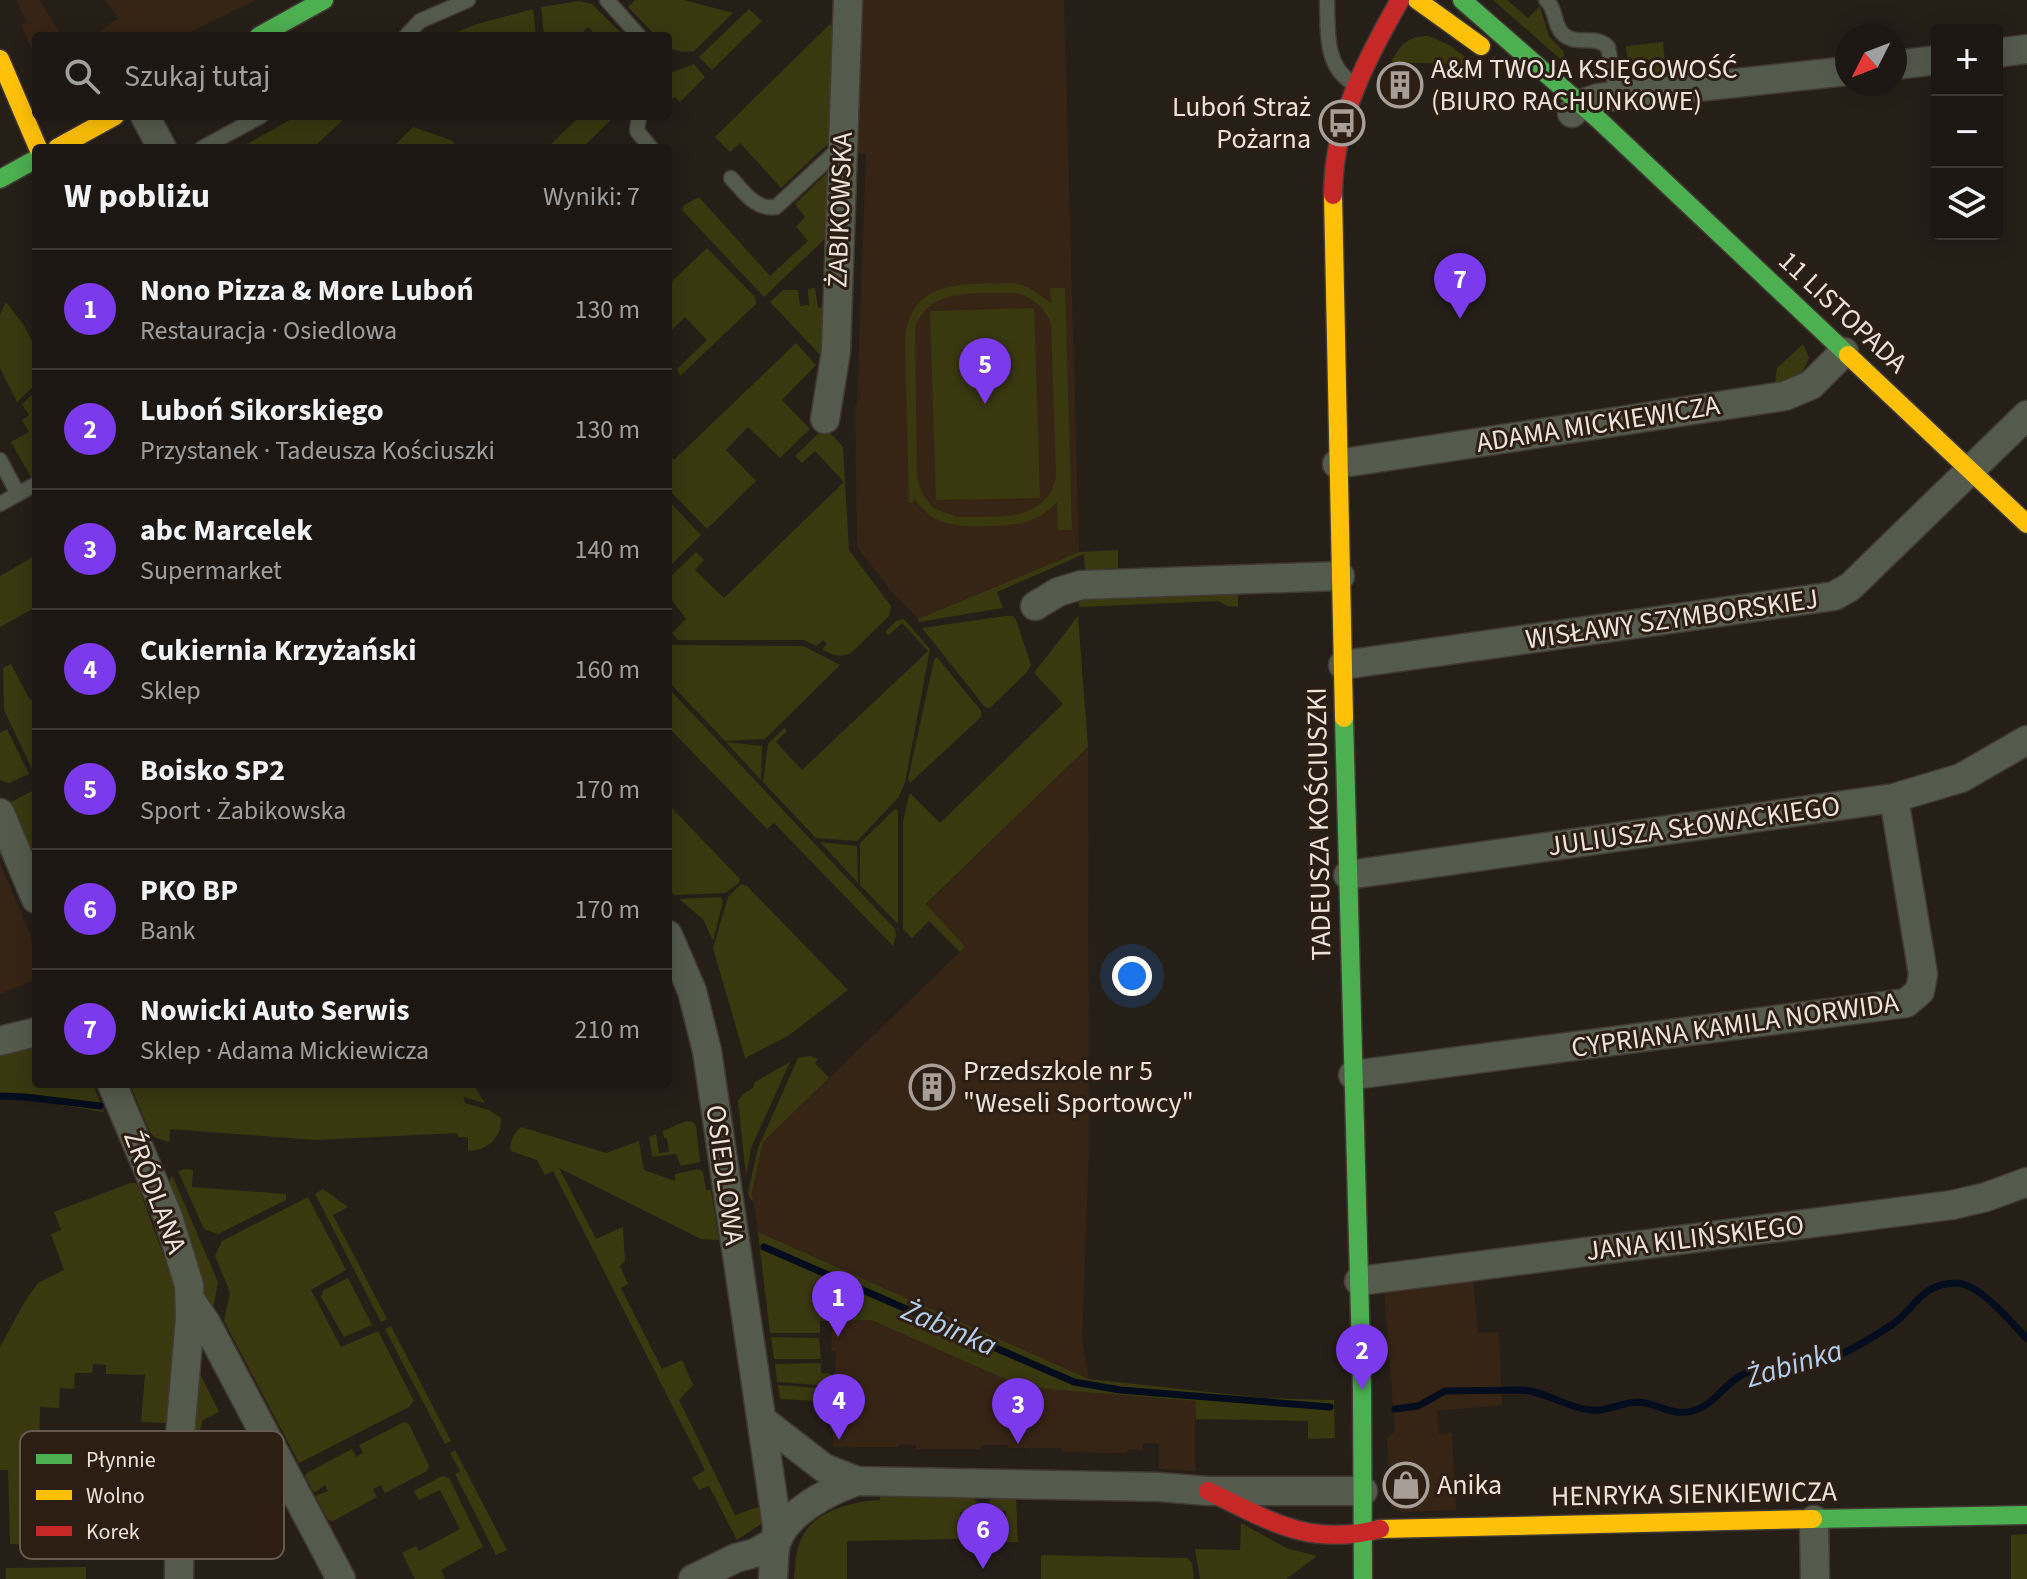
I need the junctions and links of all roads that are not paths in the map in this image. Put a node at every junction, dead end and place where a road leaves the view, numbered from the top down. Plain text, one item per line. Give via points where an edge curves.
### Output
1 (324, 0) edge
2 (468, 0) edge
3 (607, 0) edge
4 (848, 0) edge
5 (1327, 0) edge
6 (1400, 0) edge
7 (1417, 0) edge
8 (1462, 0) edge
9 (1549, 1) edge
10 (1371, 17) dead end
11 (266, 32) edge
12 (410, 32) edge
13 (635, 32) edge
14 (2027, 49) edge
15 (2003, 52) edge
16 (0, 59) edge
17 (1499, 60) dead end
18 (1931, 61) edge
19 (1907, 64) edge
20 (1835, 72) edge
21 (1520, 75) dead end
22 (1358, 78) junction
23 (1617, 95) junction
24 (1576, 109) junction
25 (108, 120) edge
26 (147, 120) edge
27 (254, 120) edge
28 (638, 120) edge
29 (36, 144) edge
30 (64, 144) edge
31 (160, 144) edge
32 (209, 144) edge
33 (648, 144) edge
34 (842, 147) junction
35 (32, 161) edge
36 (731, 178) dead end
37 (0, 179) edge
38 (1844, 352) junction
39 (2027, 415) edge
40 (825, 419) dead end
41 (0, 460) edge
42 (1337, 464) junction
43 (1971, 470) junction
44 (32, 486) edge
45 (18, 494) junction
46 (0, 504) edge
47 (2027, 524) edge
48 (1340, 576) junction
49 (1035, 606) dead end
50 (1343, 665) junction
51 (2027, 740) edge
52 (1894, 798) junction
53 (0, 813) edge
54 (1348, 875) junction
55 (32, 889) edge
56 (672, 944) edge
57 (32, 1033) edge
58 (0, 1041) edge
59 (1353, 1075) junction
60 (114, 1088) edge
61 (2027, 1182) edge
62 (1359, 1281) junction
63 (191, 1301) junction
64 (762, 1420) junction
65 (180, 1431) edge
66 (263, 1431) edge
67 (284, 1471) edge
68 (857, 1481) junction
69 (1208, 1491) junction
70 (1363, 1491) junction
71 (2027, 1515) edge
72 (1814, 1520) junction
73 (1364, 1536) junction
74 (776, 1541) junction
75 (179, 1559) edge
76 (179, 1579) edge
77 (341, 1579) edge
78 (693, 1579) edge
79 (773, 1579) edge
80 (1363, 1579) edge
81 (1815, 1579) edge

1 - 11 street
2 - 12 lane via 420,21
3 - 13 lane
4 - 34 street, ŻABIKOWSKA
5 - 22 lane via 1332,59 1340,74
6 - 22 street, TADEUSZA KOŚCIUSZKI
7 - 17 street
8 - 24 street, 11 LISTOPADA
9 - 23 lane via 1564,35 1596,39 1608,47
10 - 22 street, TADEUSZA KOŚCIUSZKI
14 - 15 street
16 - 29 street
18 - 19 street
20 - 23 street
21 - 24 street, 11 LISTOPADA
22 - 42 street, TADEUSZA KOŚCIUSZKI via 1339,135 1333,189
23 - 24 street
24 - 38 street, 11 LISTOPADA via 1619,141
25 - 30 street
26 - 31 street
27 - 32 lane
28 - 33 lane via 637,131
34 - 36 lane via 776,207 754,203
34 - 40 street, ŻABIKOWSKA via 836,351
35 - 37 street
38 - 42 street, ADAMA MICKIEWICZA via 1811,385 1785,396
38 - 43 street, 11 LISTOPADA
39 - 43 street, WISŁAWY SZYMBORSKIEJ
41 - 45 lane
42 - 48 street, TADEUSZA KOŚCIUSZKI
43 - 47 street, 11 LISTOPADA
43 - 50 street, WISŁAWY SZYMBORSKIEJ via 1850,587 1834,596
44 - 45 lane
45 - 46 lane
48 - 49 street via 1081,585
48 - 50 street, TADEUSZA KOŚCIUSZKI
50 - 54 street, TADEUSZA KOŚCIUSZKI
51 - 52 street, JULIUSZA SŁOWACKIEGO via 1961,778
52 - 54 street, JULIUSZA SŁOWACKIEGO
52 - 59 street, CYPRIANA KAMILA NORWIDA via 1923,974 1920,991 1906,1003
53 - 55 street
54 - 59 street, TADEUSZA KOŚCIUSZKI
56 - 64 street, OSIEDLOWA via 690,984 707,1051
57 - 58 street
59 - 62 street, TADEUSZA KOŚCIUSZKI
60 - 63 street, ŹRÓDLANA via 168,1217
61 - 62 street, JANA KILIŃSKIEGO via 1952,1205
62 - 70 street, TADEUSZA KOŚCIUSZKI
63 - 65 street, ŹRÓDLANA
63 - 66 street, ŹRÓDLANA
64 - 68 street via 824,1468
64 - 74 street, OSIEDLOWA
67 - 77 street, ŹRÓDLANA
68 - 69 street
68 - 74 street via 812,1502
69 - 70 street
69 - 73 street, HENRYKA SIENKIEWICZA via 1306,1535
70 - 73 street, TADEUSZA KOŚCIUSZKI
71 - 72 street, HENRYKA SIENKIEWICZA
72 - 73 street, HENRYKA SIENKIEWICZA via 1385,1528
72 - 81 street
73 - 80 street, TADEUSZA KOŚCIUSZKI
74 - 78 street
74 - 79 street, OSIEDLOWA
75 - 76 street, ŹRÓDLANA

